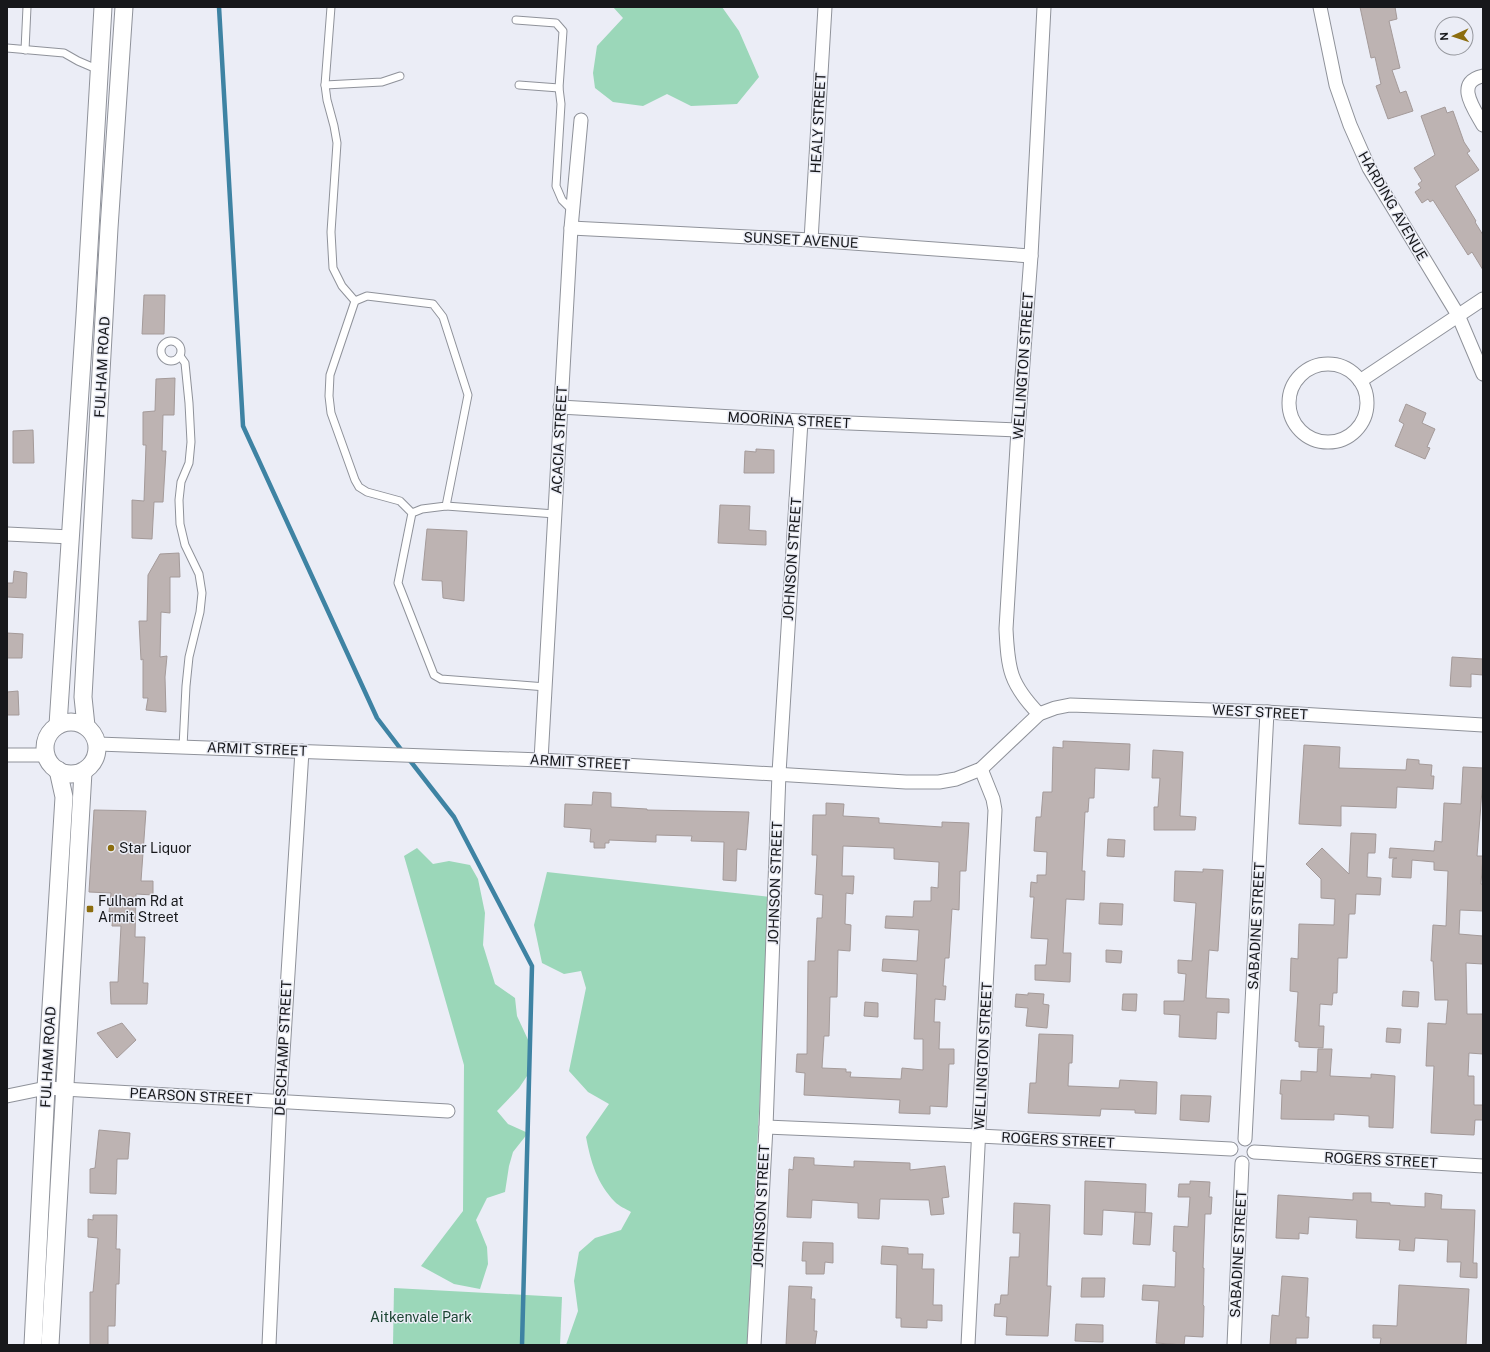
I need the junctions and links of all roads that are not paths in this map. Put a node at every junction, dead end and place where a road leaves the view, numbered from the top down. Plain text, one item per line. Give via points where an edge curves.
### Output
1 (27, 7) edge
2 (103, 7) edge
3 (124, 7) edge
4 (331, 7) edge
5 (826, 7) edge
6 (1044, 7) edge
7 (1320, 7) edge
8 (516, 20) dead end
9 (7, 48) edge
10 (25, 50) junction
11 (100, 70) junction
12 (400, 76) dead end
13 (1483, 76) edge
14 (519, 85) dead end
15 (326, 86) junction
16 (559, 88) junction
17 (581, 120) dead end
18 (1483, 124) edge
19 (572, 211) junction
20 (571, 228) junction
21 (811, 240) junction
22 (1031, 256) junction
23 (1483, 299) edge
24 (355, 300) junction
25 (1458, 315) junction
26 (180, 356) dead end
27 (1483, 374) edge
28 (1360, 381) junction
29 (560, 407) junction
30 (801, 421) junction
31 (1018, 430) junction
32 (446, 506) junction
33 (412, 513) junction
34 (555, 514) junction
35 (7, 534) edge
36 (71, 537) junction
37 (546, 687) junction
38 (1267, 712) junction
39 (1039, 714) junction
40 (58, 725) junction
41 (1483, 725) edge
42 (86, 726) junction
43 (98, 744) junction
44 (183, 747) junction
45 (302, 751) junction
46 (7, 755) edge
47 (46, 755) junction
48 (541, 760) junction
49 (981, 769) junction
50 (58, 770) junction
51 (83, 772) junction
52 (779, 773) junction
53 (46, 1088) junction
54 (64, 1089) junction
55 (7, 1096) edge
56 (280, 1101) junction
57 (448, 1111) dead end
58 (766, 1127) junction
59 (979, 1136) junction
60 (1245, 1139) junction
61 (1231, 1149) junction
62 (1254, 1152) junction
63 (1242, 1163) junction
64 (1483, 1166) edge
65 (33, 1345) edge
66 (50, 1345) edge
67 (269, 1345) edge
68 (754, 1345) edge
69 (968, 1345) edge
70 (1234, 1345) edge

1 - 10 lane
2 - 11 street, FULHAM ROAD
3 - 42 street, FULHAM ROAD via 83,697
4 - 15 lane
5 - 21 street, HEALY STREET
6 - 22 street, WELLINGTON STREET
7 - 25 street, HARDING AVENUE via 1336,85 1369,168
8 - 16 lane via 556,23 563,31
9 - 10 lane
10 - 11 lane via 64,53
11 - 36 street, FULHAM ROAD
12 - 15 lane via 382,82
13 - 18 street via 1472,80 1468,85 1468,93 1469,100
14 - 16 lane
15 - 24 lane via 337,142 331,232 333,268 342,286
16 - 19 lane via 561,104 556,186 562,200
17 - 19 street, ACACIA STREET
19 - 20 street, ACACIA STREET
20 - 21 street, SUNSET AVENUE
20 - 29 street, ACACIA STREET
21 - 22 street, SUNSET AVENUE
22 - 31 street, WELLINGTON STREET
23 - 25 street
24 - 32 lane via 368,296 433,304 443,317 468,395
24 - 33 lane via 330,375 331,413 359,487 367,492 400,501
25 - 27 street, HARDING AVENUE
25 - 28 street
26 - 44 lane via 185,363 191,442 189,463 179,500 180,524 185,545 199,574 202,593 189,657
28 - 28 street via 1365,390 1366,410 1363,420 1350,436 1320,442 1301,433 1290,416 1288,405 1292,385 1298,376 1315,365 1325,363 1345,367
29 - 30 street, MOORINA STREET
29 - 34 street, ACACIA STREET
30 - 31 street, MOORINA STREET
30 - 52 street, JOHNSON STREET
31 - 39 street, WELLINGTON STREET via 1006,629 1007,656 1012,678 1024,699
32 - 33 lane
32 - 34 lane
33 - 37 lane via 398,583 434,675 440,678
34 - 37 street, ACACIA STREET
35 - 36 street
36 - 40 street, FULHAM ROAD
37 - 48 street, ACACIA STREET
38 - 39 street, WEST STREET via 1070,705
38 - 41 street, WEST STREET
38 - 60 street, SABADINE STREET
39 - 49 street, ARMIT STREET
40 - 42 street via 77,722
40 - 47 street via 46,741
42 - 43 street
43 - 44 street, ARMIT STREET
43 - 51 street via 94,762
44 - 45 street, ARMIT STREET
45 - 48 street, ARMIT STREET
45 - 56 street, DESCHAMP STREET
46 - 47 street
47 - 50 street
48 - 52 street, ARMIT STREET
49 - 52 street, ARMIT STREET via 956,779 939,782
49 - 59 street, WELLINGTON STREET via 995,810
50 - 51 street via 65,774
50 - 53 street, FULHAM ROAD via 64,797
51 - 54 street, FULHAM ROAD
52 - 58 street, JOHNSON STREET
53 - 54 street, PEARSON STREET
53 - 55 street, PEARSON STREET
53 - 65 street, FULHAM ROAD
54 - 56 street, PEARSON STREET
54 - 66 street, FULHAM ROAD
56 - 57 street, PEARSON STREET
56 - 67 street, DESCHAMP STREET
58 - 59 street, ROGERS STREET
58 - 68 street, JOHNSON STREET
59 - 61 street, ROGERS STREET
59 - 69 street, WELLINGTON STREET
60 - 61 street via 1236,1141
60 - 62 street via 1253,1146
61 - 63 street via 1232,1157
62 - 63 street via 1249,1161
62 - 64 street, ROGERS STREET
63 - 70 street, SABADINE STREET

